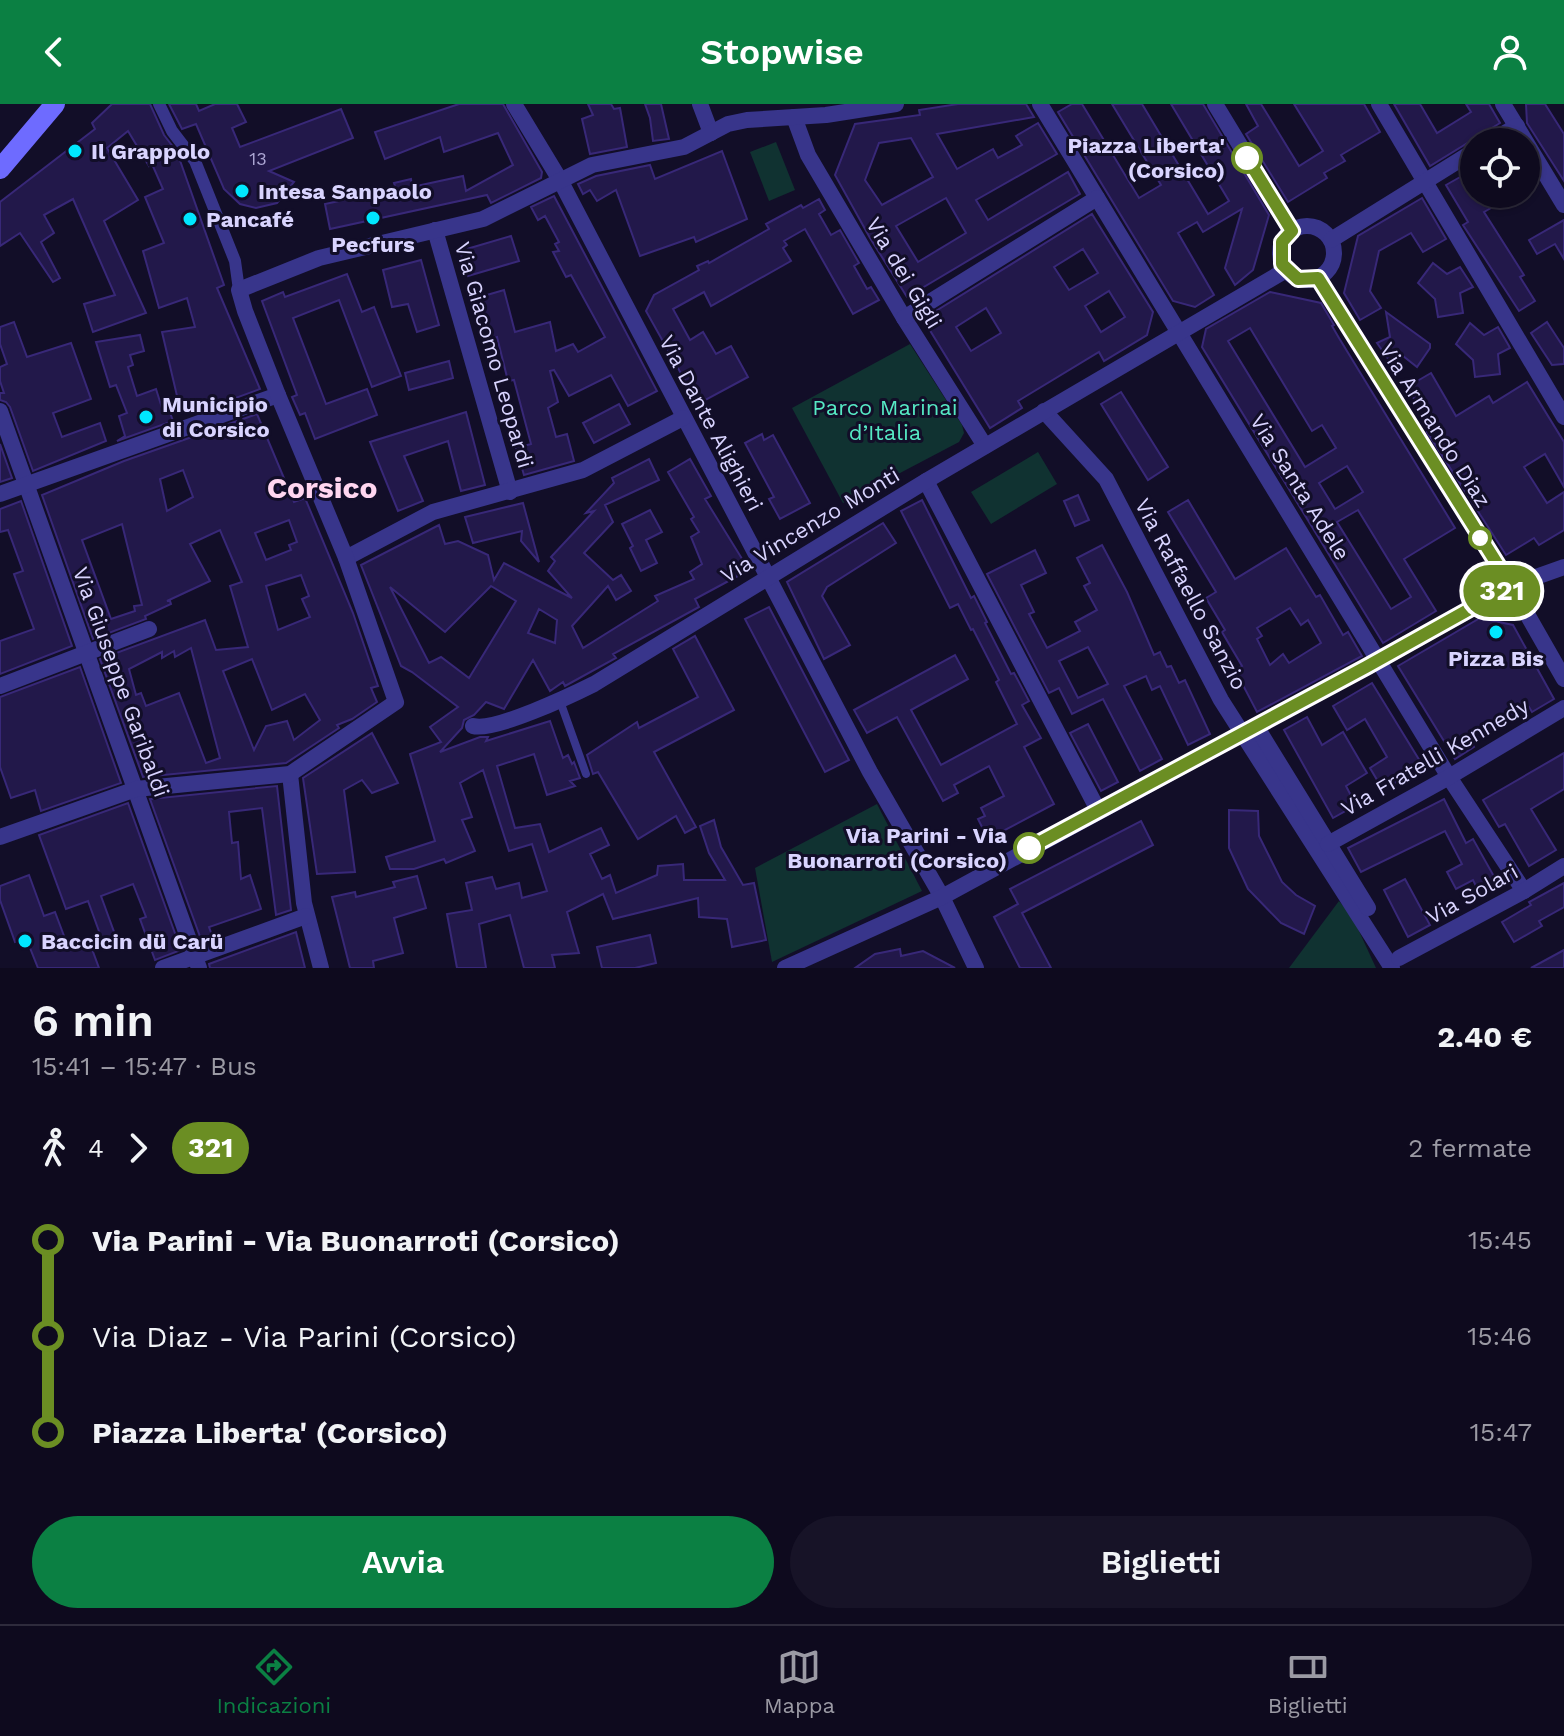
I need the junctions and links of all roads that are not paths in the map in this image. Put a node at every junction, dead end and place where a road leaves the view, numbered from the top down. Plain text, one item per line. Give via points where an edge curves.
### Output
1 (55, 104) edge
2 (159, 104) edge
3 (514, 104) edge
4 (700, 104) edge
5 (896, 104) edge
6 (1040, 104) edge
7 (1215, 104) edge
8 (1379, 104) edge
9 (1503, 104) edge
10 (871, 106) edge
11 (794, 117) junction
12 (1517, 126) junction
13 (1514, 128) edge
14 (711, 133) junction
15 (1460, 159) edge
16 (0, 169) edge
17 (560, 180) junction
18 (1424, 180) junction
19 (1097, 198) junction
20 (1564, 205) edge
21 (435, 230) junction
22 (1292, 231) junction
23 (1331, 240) junction
24 (1286, 270) junction
25 (1318, 278) junction
26 (239, 290) junction
27 (904, 318) junction
28 (1180, 333) junction
29 (278, 395) junction
30 (0, 411) edge
31 (1044, 411) junction
32 (1564, 417) edge
33 (683, 418) junction
34 (985, 446) junction
35 (926, 481) junction
36 (26, 485) junction
37 (510, 492) junction
38 (0, 494) edge
39 (346, 558) junction
40 (1564, 567) edge
41 (768, 576) junction
42 (1511, 586) junction
43 (149, 629) dead end
44 (87, 652) junction
45 (1380, 659) junction
46 (1564, 679) edge
47 (0, 686) edge
48 (560, 701) junction
49 (1564, 708) edge
50 (473, 726) dead end
51 (1249, 730) junction
52 (290, 774) junction
53 (586, 774) dead end
54 (1449, 777) junction
55 (136, 789) junction
56 (1098, 810) junction
57 (0, 837) edge
58 (1328, 844) junction
59 (1564, 866) edge
60 (1524, 891) junction
61 (942, 897) junction
62 (306, 916) junction
63 (197, 962) edge
64 (1398, 965) edge
65 (163, 968) edge
66 (321, 968) edge
67 (785, 968) edge
68 (976, 968) edge

1 - 16 main road
2 - 26 street via 195,161 235,261
3 - 17 street, Via Dante Alighieri
4 - 14 street
5 - 10 street
6 - 19 street, Via Santa Adele
7 - 22 street
8 - 18 street
9 - 12 street
10 - 11 street
11 - 14 street via 747,120
11 - 27 street, Via dei Gigli via 808,155
12 - 13 street
12 - 20 street
14 - 17 street via 684,147 592,165
15 - 18 street
17 - 21 street via 500,212
17 - 33 street, Via Dante Alighieri
18 - 23 street
18 - 32 street
19 - 27 street
19 - 28 street, Via Santa Adele
21 - 26 street via 319,258
21 - 37 street, Via Giacomo Leopardi
22 - 23 street via 1318,228
22 - 24 street via 1280,250
23 - 25 street via 1333,262
24 - 25 street via 1298,279
24 - 28 street, Via Vincenzo Monti
25 - 42 street, Via Armando Diaz
26 - 29 street
27 - 34 street, Via dei Gigli
28 - 31 street, Via Vincenzo Monti
28 - 45 street, Via Santa Adele
29 - 36 street
29 - 39 street
30 - 36 street, Via Giuseppe Garibaldi
31 - 34 street, Via Vincenzo Monti
31 - 51 street, Via Raffaello Sanzio via 1106,479 1221,700
33 - 37 street via 583,470
33 - 41 street, Via Dante Alighieri
34 - 35 street, Via Vincenzo Monti
35 - 41 street, Via Vincenzo Monti
35 - 56 street
36 - 38 street
36 - 44 street, Via Giuseppe Garibaldi
37 - 39 street via 433,512
39 - 52 street via 396,702
40 - 42 street
41 - 48 street, Via Vincenzo Monti
41 - 61 street, Via Dante Alighieri
42 - 45 street
42 - 46 street, Via Armando Diaz
43 - 44 street
44 - 47 street
44 - 55 street, Via Giuseppe Garibaldi
45 - 51 street
45 - 54 street, Via Santa Adele
48 - 50 street, Via Vincenzo Monti
48 - 53 lane
49 - 54 street, Via Fratelli Kennedy
51 - 56 street
51 - 58 street, Via Raffaello Sanzio
51 - 64 street, Via Raffaello Sanzio
52 - 55 street
52 - 62 street
54 - 58 street, Via Fratelli Kennedy
54 - 60 street, Via Santa Adele
55 - 57 street
55 - 63 street, Via Giuseppe Garibaldi
56 - 61 street
58 - 64 street, Via Raffaello Sanzio
59 - 60 street, Via Solari
60 - 64 street, Via Solari
61 - 67 street
61 - 68 street, Via Dante Alighieri
62 - 63 street
62 - 66 street
63 - 65 street

